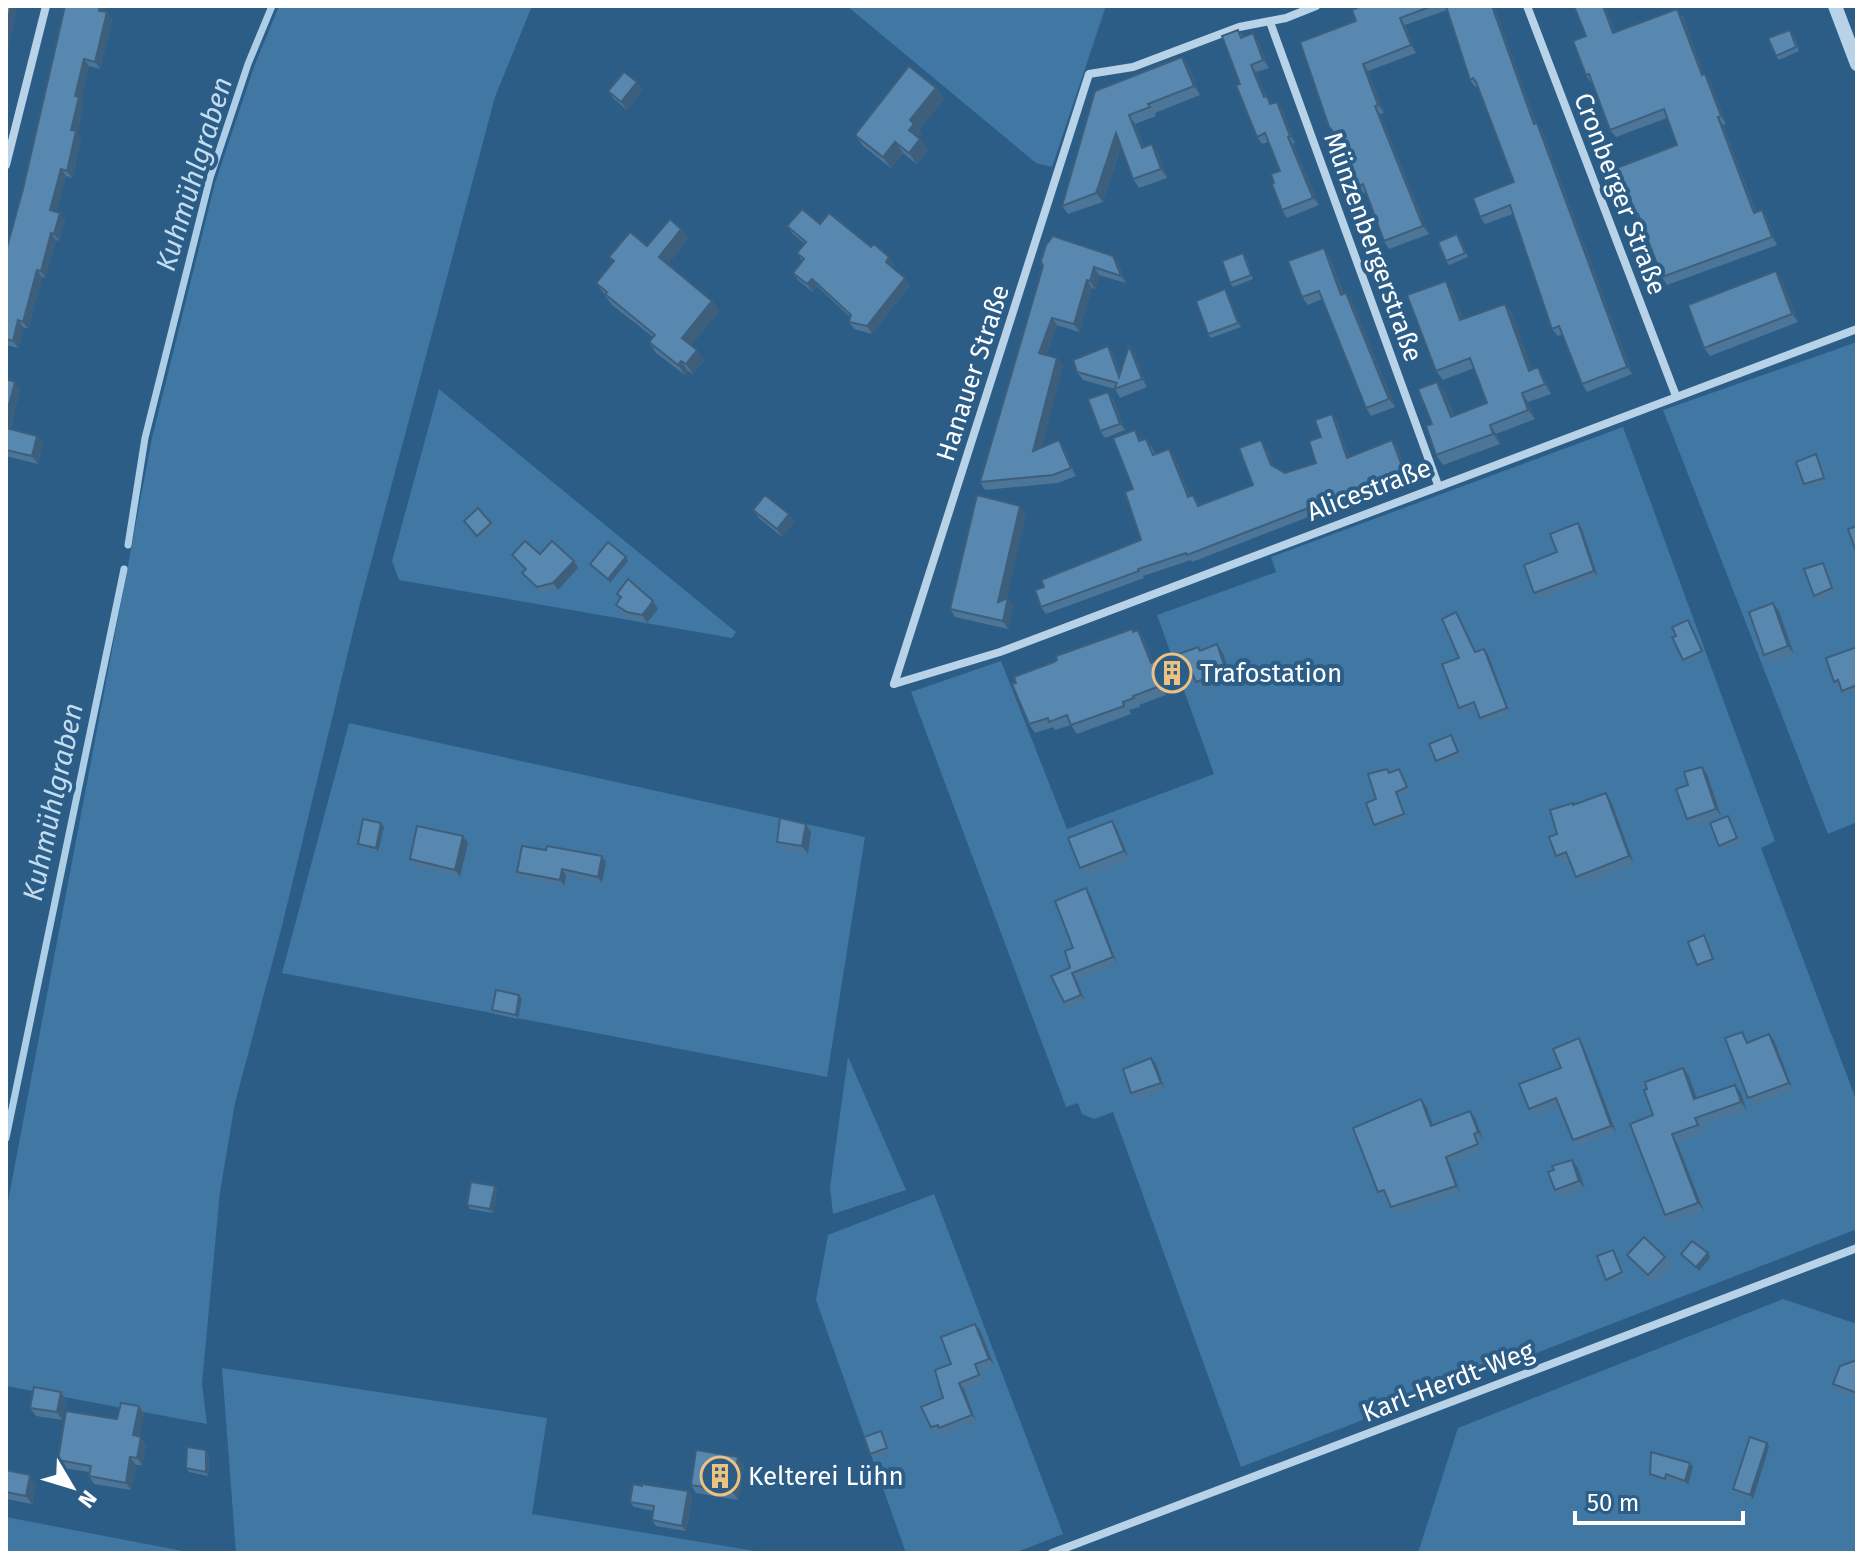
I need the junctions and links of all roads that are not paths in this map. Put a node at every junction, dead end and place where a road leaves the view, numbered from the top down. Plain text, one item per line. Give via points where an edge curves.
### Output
1 (46, 6) edge
2 (1316, 6) edge
3 (1527, 6) edge
4 (1835, 6) edge
5 (1270, 22) junction
6 (1857, 64) edge
7 (11, 125) edge
8 (6, 165) edge
9 (1857, 329) edge
10 (1676, 396) junction
11 (1438, 485) junction
12 (894, 684) joint
13 (1857, 1248) edge
14 (1052, 1553) edge

1 - 7 street
2 - 5 street
3 - 10 street, Cronberger Straße
4 - 6 street
5 - 11 street, Münzenbergerstraße
5 - 12 street, Hanauer Straße via 1239,27 1133,67 1089,74
7 - 8 street
9 - 10 street, Alicestraße
10 - 11 street, Alicestraße
11 - 12 street, Alicestraße via 1000,652
13 - 14 street, Karl-Herdt-Weg

